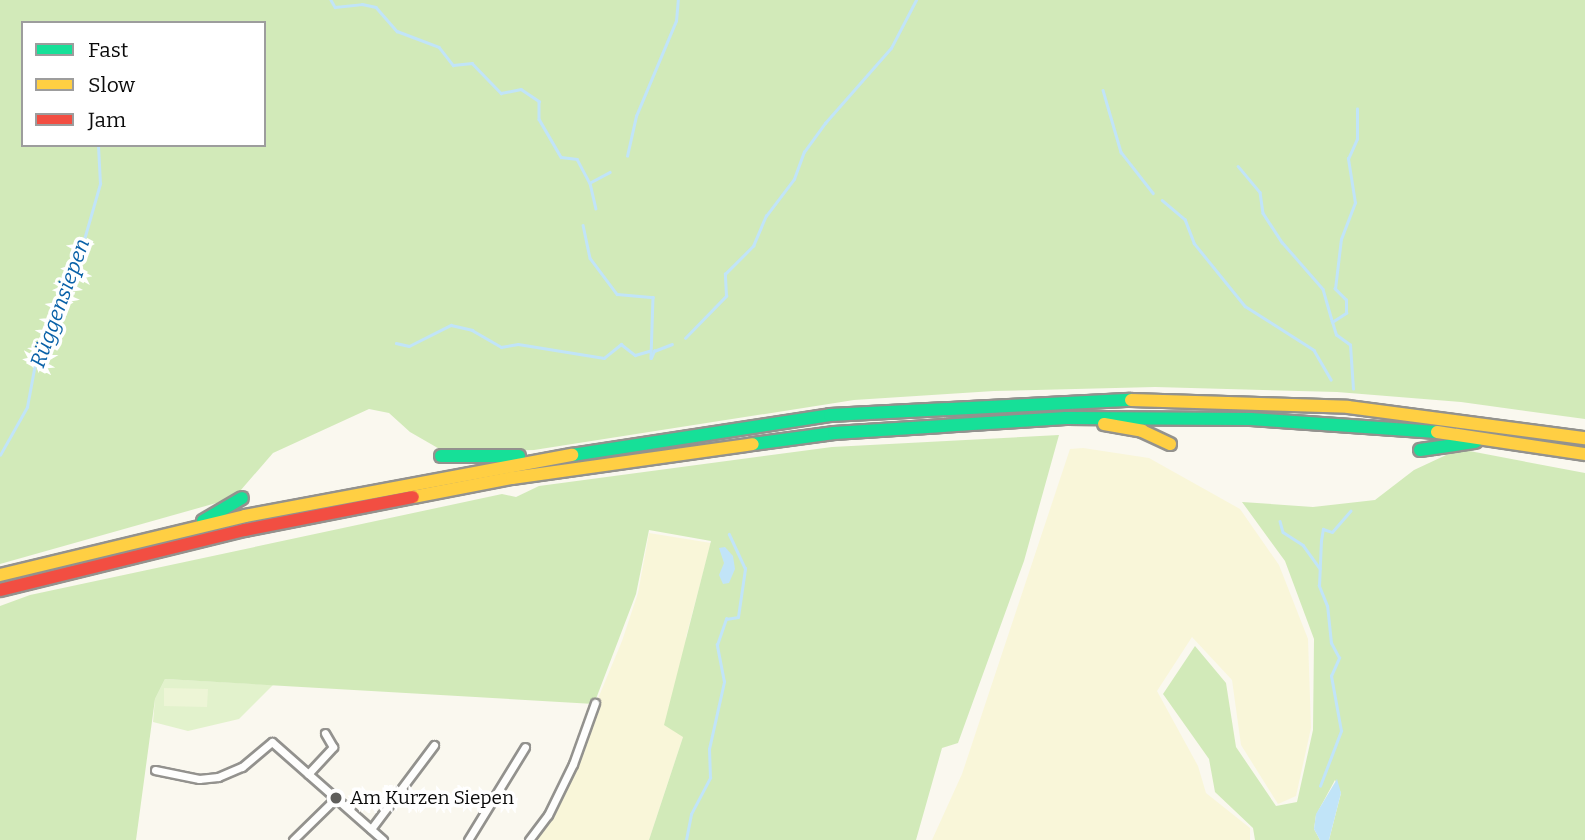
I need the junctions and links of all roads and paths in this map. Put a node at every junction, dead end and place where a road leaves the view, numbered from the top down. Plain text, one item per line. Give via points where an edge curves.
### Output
1 (1066, 418) junction
2 (1585, 438) edge
3 (1170, 444) dead end
4 (1549, 446) junction
5 (1420, 450) dead end
6 (1585, 454) edge
7 (441, 456) dead end
8 (554, 456) junction
9 (242, 498) dead end
10 (134, 542) junction
11 (0, 575) edge
12 (0, 590) edge
13 (595, 704) dead end
14 (326, 733) dead end
15 (434, 745) dead end
16 (525, 747) dead end
17 (155, 770) dead end
18 (305, 771) junction
19 (336, 798) junction
20 (371, 829) junction
21 (293, 840) edge
22 (383, 840) edge
23 (468, 840) edge
24 (529, 840) edge

1 - 3 highway via 1142,431
1 - 4 highway via 1359,424
1 - 12 highway via 834,433 539,474 245,530
2 - 8 highway via 1348,407 1136,400 830,415
4 - 5 highway via 1462,442
4 - 6 highway
7 - 8 highway
8 - 10 highway
9 - 10 highway via 208,520 151,533
10 - 11 highway
13 - 24 street via 568,774 548,815
14 - 18 street via 333,747
15 - 20 street
16 - 23 street
17 - 18 street via 199,779 218,777 242,767 270,742
18 - 19 street
19 - 20 street
19 - 21 street
20 - 22 street

